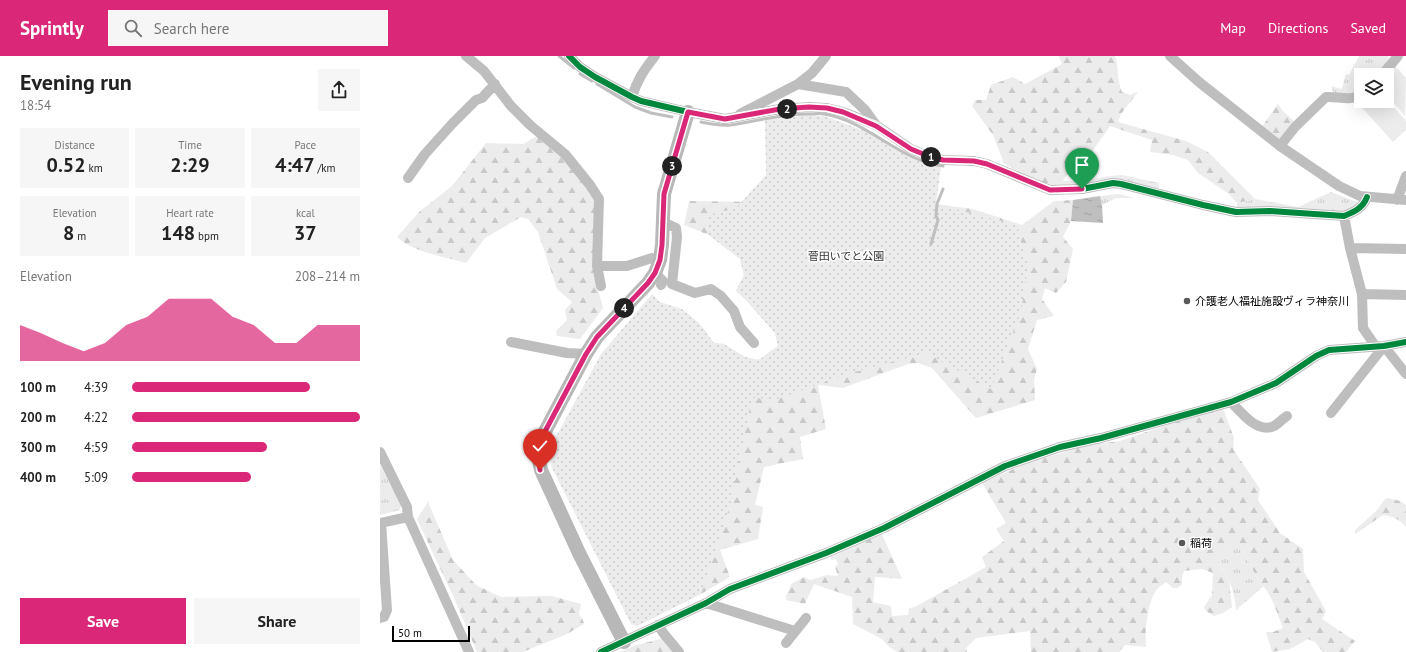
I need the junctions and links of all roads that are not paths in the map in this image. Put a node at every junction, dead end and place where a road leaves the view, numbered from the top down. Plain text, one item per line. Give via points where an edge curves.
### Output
1 (466, 56) edge
2 (568, 56) edge
3 (655, 56) edge
4 (826, 56) edge
5 (1170, 56) edge
6 (1398, 56) edge
7 (1388, 68) edge
8 (495, 84) junction
9 (798, 84) junction
10 (632, 97) junction
11 (1354, 98) edge
12 (688, 112) junction
13 (735, 118) junction
14 (876, 126) junction
15 (1280, 146) junction
16 (1406, 176) edge
17 (408, 178) dead end
18 (1367, 197) junction
19 (1402, 200) edge
20 (1344, 216) junction
21 (664, 222) junction
22 (1350, 248) junction
23 (1406, 248) edge
24 (660, 260) junction
25 (597, 266) junction
26 (601, 286) dead end
27 (1362, 294) junction
28 (1406, 295) edge
29 (511, 342) dead end
30 (1406, 342) edge
31 (754, 343) dead end
32 (1380, 346) junction
33 (586, 354) junction
34 (1406, 374) edge
35 (1231, 402) junction
36 (1331, 413) dead end
37 (1287, 416) dead end
38 (380, 452) edge
39 (408, 516) junction
40 (381, 523) edge
41 (706, 602) junction
42 (380, 618) edge
43 (806, 618) dead end
44 (658, 625) junction
45 (795, 631) junction
46 (624, 642) junction
47 (786, 643) dead end
48 (469, 652) edge
49 (601, 652) edge
50 (679, 652) edge

1 - 8 street
2 - 10 street via 580,67
3 - 10 street via 642,72
4 - 9 street via 812,74
5 - 15 street
6 - 7 street
8 - 17 street via 452,124
8 - 25 street via 530,126 565,154 599,199
9 - 13 street
9 - 14 street via 846,92 865,110
10 - 12 street
11 - 15 street via 1326,97 1295,127
12 - 13 street via 725,119
12 - 21 street via 664,194
13 - 14 street via 780,109 815,107 843,112
14 - 20 street via 911,149 928,156 987,164 1050,190 1082,189 1117,183 1236,212 1270,211
15 - 18 street via 1339,186
16 - 19 street
18 - 19 street
18 - 20 street via 1364,205
20 - 22 street
21 - 24 street
21 - 31 street via 676,228 672,284 695,293 711,288 734,312 740,327
22 - 23 street
22 - 27 street
24 - 25 street via 652,258 627,266
24 - 33 street via 658,279 648,283 597,337
25 - 26 street
27 - 28 street
27 - 32 street via 1363,328
29 - 33 street via 567,353
30 - 32 street
32 - 34 street
32 - 35 street via 1329,350 1276,383
32 - 36 street
33 - 46 street via 541,439 538,456 540,470
35 - 37 street via 1257,426 1269,428
35 - 41 street via 1060,447 1005,466 884,528 730,589
38 - 39 street via 407,507
39 - 40 street
39 - 48 street
40 - 42 street via 387,610 384,617
41 - 44 street
41 - 45 street
43 - 45 street
44 - 46 street
44 - 50 street
45 - 47 street
46 - 49 street

